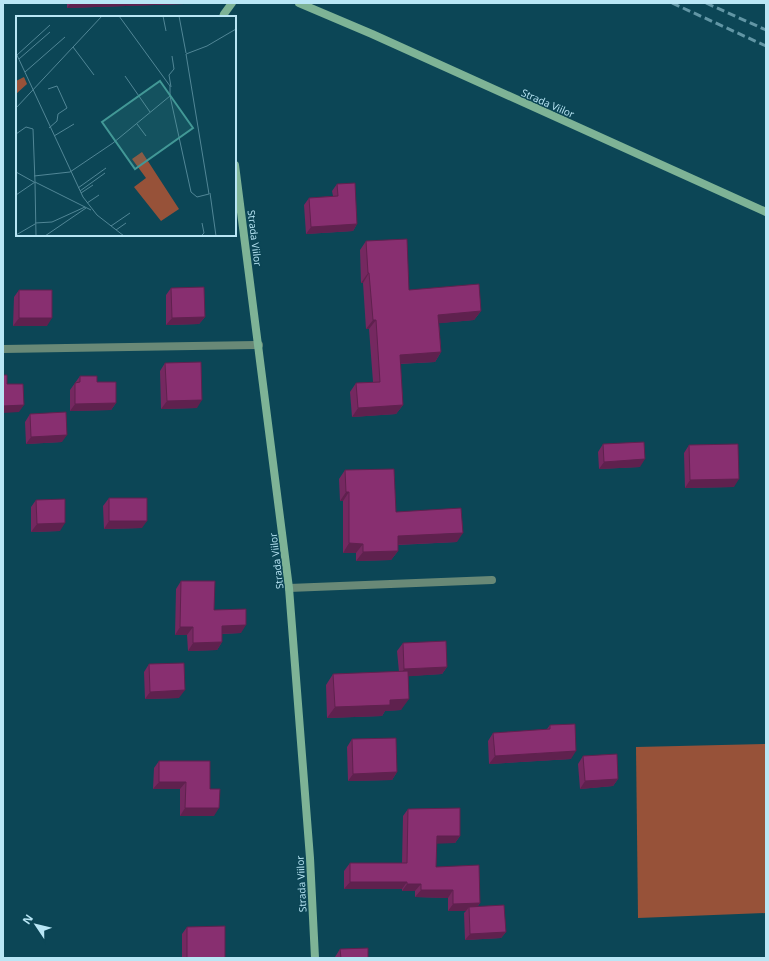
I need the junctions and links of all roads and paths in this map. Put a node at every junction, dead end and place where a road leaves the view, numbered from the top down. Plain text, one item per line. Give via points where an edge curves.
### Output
1 (232, 3) edge
2 (299, 3) edge
3 (223, 16) edge
4 (236, 172) edge
5 (766, 212) edge
6 (259, 345) junction
7 (3, 348) edge
8 (492, 580) dead end
9 (289, 588) junction
10 (315, 958) edge

1 - 3 main road
2 - 5 main road, Strada Viilor
4 - 6 main road, Strada Viilor
6 - 7 street
6 - 9 main road, Strada Viilor
8 - 9 street
9 - 10 main road, Strada Viilor via 310,858

